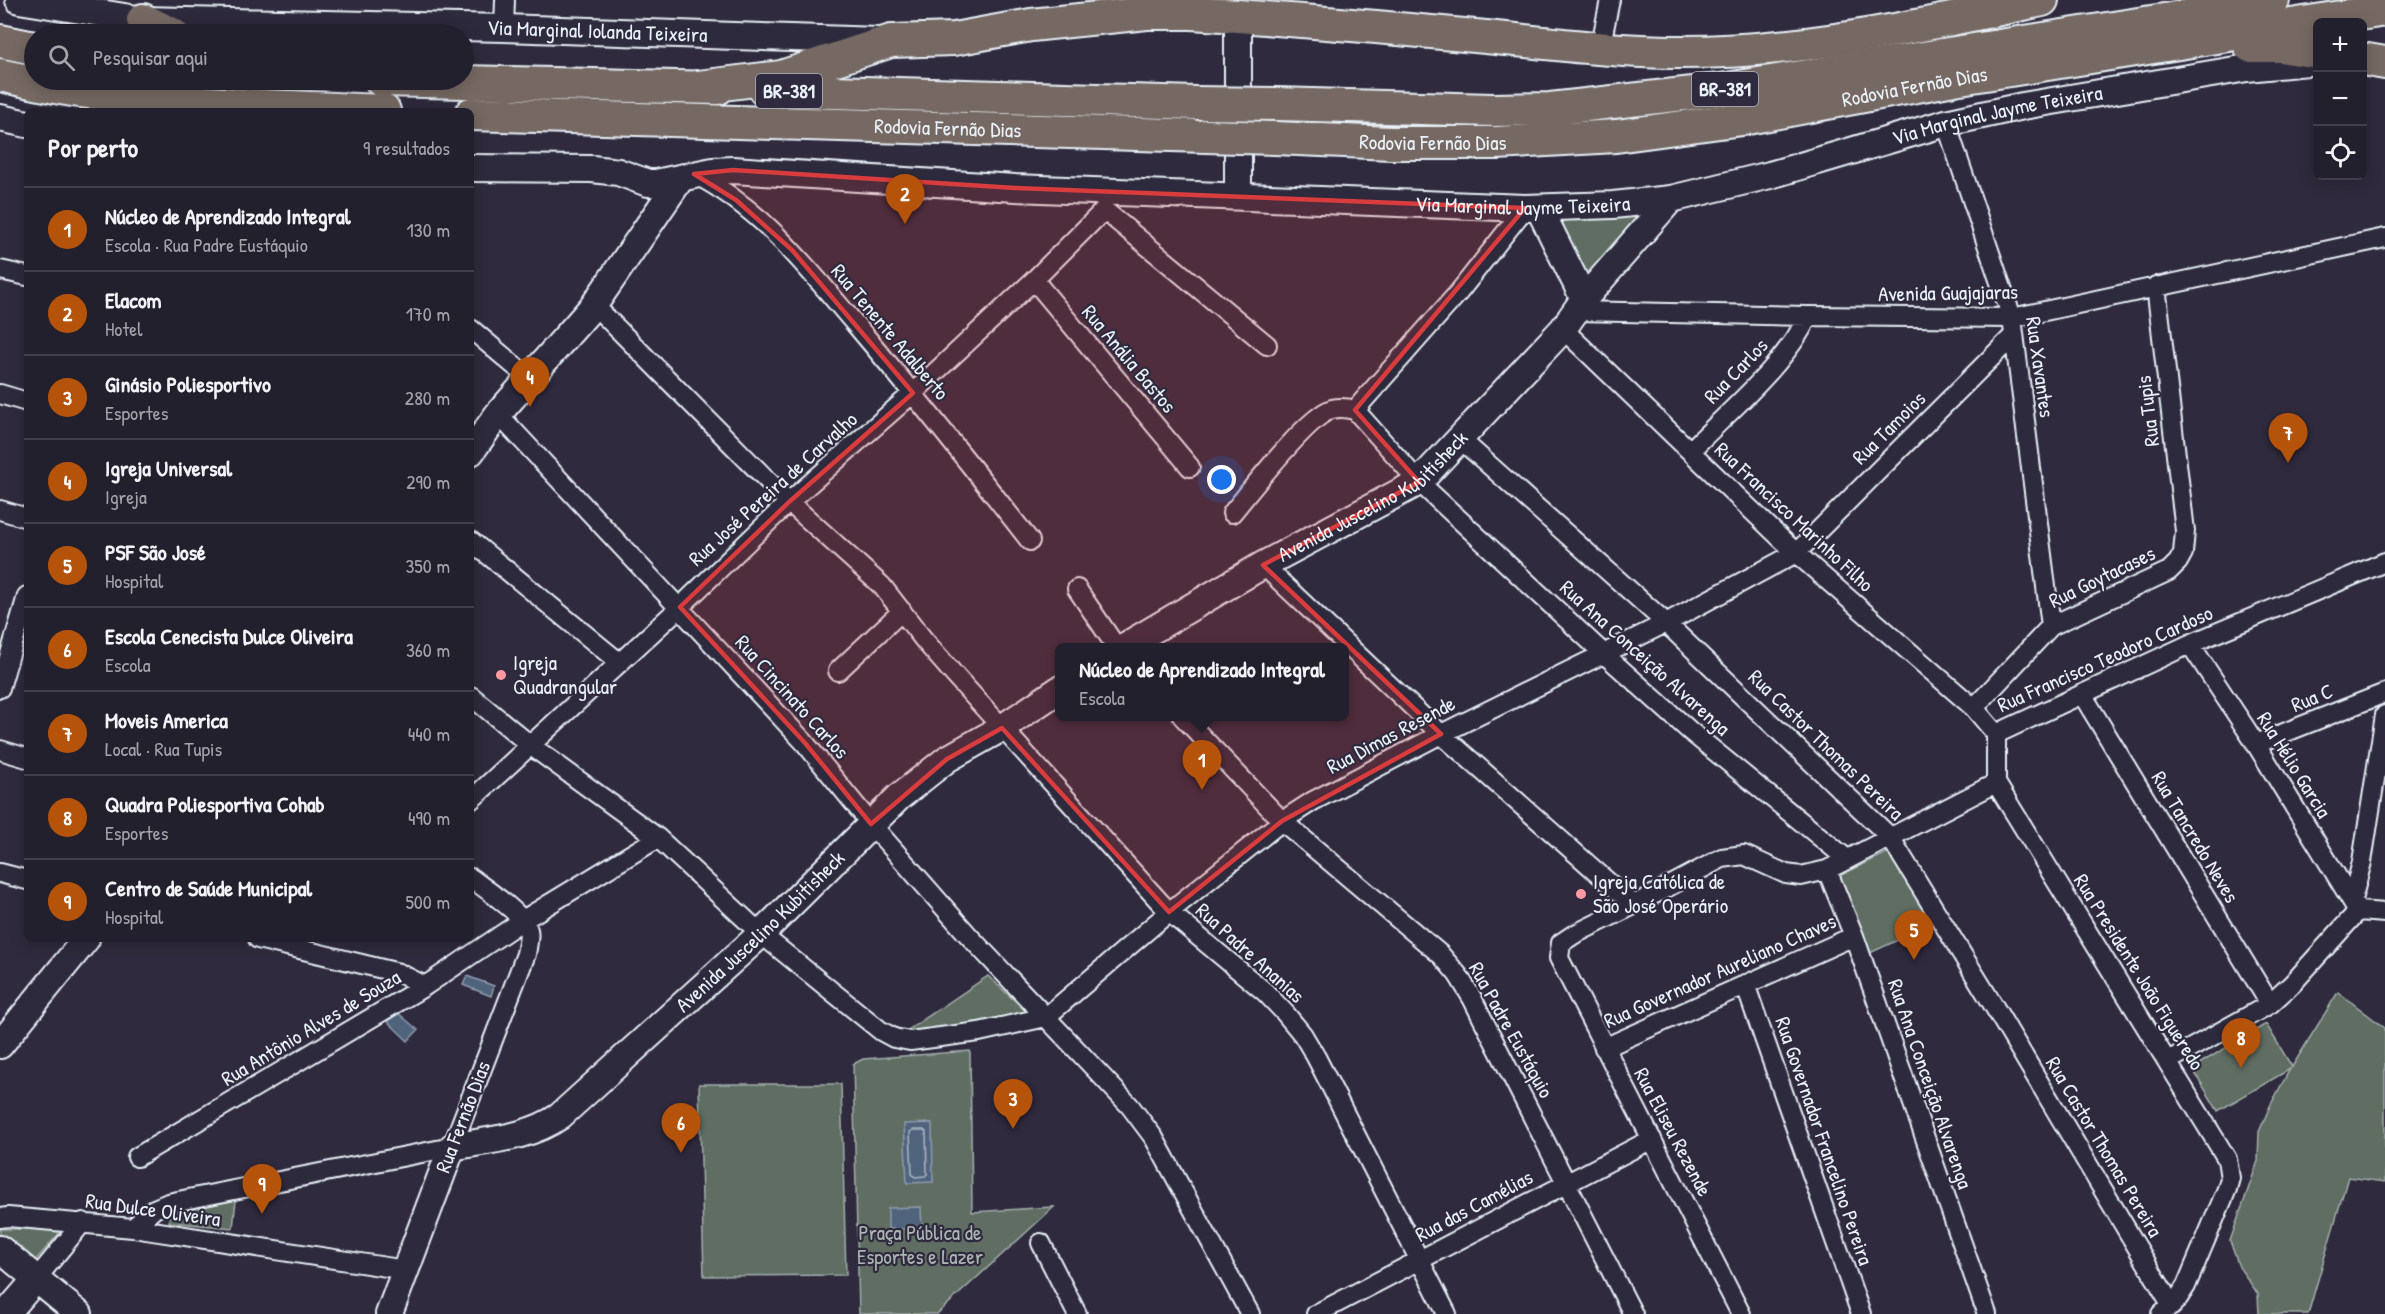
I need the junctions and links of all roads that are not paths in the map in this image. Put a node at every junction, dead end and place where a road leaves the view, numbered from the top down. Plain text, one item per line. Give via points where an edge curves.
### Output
1 (19, 0) edge
2 (505, 0) edge
3 (1610, 0) edge
4 (2042, 0) edge
5 (2273, 0) edge
6 (2379, 12) edge
7 (1238, 16) junction
8 (143, 20) junction
9 (1945, 21) junction
10 (151, 24) edge
11 (324, 24) edge
12 (474, 27) edge
13 (504, 28) junction
14 (2167, 32) junction
15 (0, 41) edge
16 (891, 41) junction
17 (24, 46) edge
18 (1600, 49) junction
19 (2313, 51) edge
20 (2367, 60) edge
21 (2313, 61) edge
22 (2385, 63) edge
23 (0, 75) edge
24 (24, 80) edge
25 (474, 82) edge
26 (698, 87) junction
27 (73, 90) edge
28 (78, 91) junction
29 (113, 108) edge
30 (308, 108) edge
31 (474, 114) edge
32 (0, 118) edge
33 (24, 123) edge
34 (1946, 123) junction
35 (474, 168) edge
36 (696, 174) junction
37 (1238, 196) junction
38 (1671, 199) junction
39 (1532, 208) junction
40 (2385, 238) edge
41 (0, 270) edge
42 (24, 275) edge
43 (1034, 280) junction
44 (2156, 286) junction
45 (594, 305) junction
46 (1574, 313) junction
47 (1808, 316) junction
48 (2013, 326) junction
49 (474, 332) edge
50 (1267, 345) dead end
51 (529, 378) junction
52 (913, 393) junction
53 (0, 394) edge
54 (24, 401) edge
55 (1355, 410) junction
56 (498, 414) junction
57 (1459, 438) junction
58 (474, 448) edge
59 (1689, 451) junction
60 (1190, 467) dead end
61 (1419, 482) junction
62 (789, 502) junction
63 (0, 510) edge
64 (1232, 513) dead end
65 (24, 517) edge
66 (2185, 531) joint
67 (1030, 541) dead end
68 (474, 543) edge
69 (1796, 553) junction
70 (2385, 562) edge
71 (1263, 565) junction
72 (1077, 589) dead end
73 (24, 606) edge
74 (680, 607) junction
75 (902, 611) junction
76 (1666, 623) junction
77 (2051, 626) junction
78 (1114, 643) edge
79 (1130, 643) edge
80 (1345, 643) edge
81 (2190, 644) junction
82 (1349, 647) edge
83 (1603, 653) junction
84 (620, 663) junction
85 (838, 670) dead end
86 (0, 688) edge
87 (1055, 692) edge
88 (2385, 693) edge
89 (2082, 694) junction
90 (474, 698) edge
91 (1974, 708) junction
92 (2385, 715) edge
93 (1186, 721) edge
94 (1002, 728) junction
95 (1441, 734) junction
96 (1996, 734) junction
97 (2256, 744) junction
98 (530, 745) junction
99 (0, 750) edge
100 (24, 757) edge
101 (1996, 783) junction
102 (474, 797) edge
103 (1282, 821) junction
104 (871, 825) junction
105 (658, 837) junction
106 (1890, 837) junction
107 (1847, 859) junction
108 (1827, 870) junction
109 (0, 873) edge
110 (24, 879) edge
111 (474, 880) edge
112 (1634, 905) junction
113 (2355, 905) junction
114 (1169, 912) junction
115 (2385, 913) edge
116 (524, 920) junction
117 (761, 934) junction
118 (1854, 936) junction
119 (84, 942) edge
120 (270, 942) edge
121 (1744, 984) junction
122 (425, 986) junction
123 (2270, 1004) junction
124 (1046, 1017) junction
125 (0, 1045) edge
126 (1604, 1048) junction
127 (2168, 1061) junction
128 (1652, 1139) junction
129 (452, 1147) junction
130 (137, 1157) dead end
131 (1567, 1183) junction
132 (0, 1218) edge
133 (84, 1222) junction
134 (133, 1228) junction
135 (1041, 1243) dead end
136 (0, 1248) edge
137 (1419, 1260) junction
138 (406, 1270) junction
139 (37, 1278) junction
140 (2167, 1310) edge
141 (6, 1314) edge
142 (79, 1314) edge
143 (389, 1314) edge
144 (1077, 1314) edge
145 (1250, 1314) edge
146 (1316, 1314) edge
147 (1447, 1314) edge
148 (1633, 1314) edge
149 (1741, 1314) edge
150 (1861, 1314) edge
151 (1987, 1314) edge

1 - 8 main road, Via Marginal Iolanda Teixeira
2 - 13 street
3 - 18 street
4 - 9 highway
5 - 14 highway, Rodovia Fernão Dias / BR-381
6 - 14 highway, Rodovia Fernão Dias / BR-381
7 - 16 highway via 1147,13 1031,25 954,39
7 - 18 highway
7 - 37 main road
8 - 10 highway
8 - 11 main road, Via Marginal Iolanda Teixeira
9 - 14 highway via 2103,14
9 - 18 highway via 1799,45 1671,52
12 - 13 main road, Via Marginal Iolanda Teixeira
13 - 16 main road, Via Marginal Iolanda Teixeira
14 - 19 highway
14 - 26 highway, Rodovia Fernão Dias / BR-381, bridge via 1550,108 1196,103
14 - 31 highway, Rodovia Fernão Dias / BR-381, bridge via 1742,119 1616,136 1497,143
15 - 17 highway
16 - 26 highway via 781,77
20 - 22 highway
21 - 34 main road, Via Marginal Jayme Teixeira via 2247,68
23 - 24 highway
25 - 26 highway, Rodovia Fernão Dias / BR-381
27 - 28 highway
28 - 29 highway
28 - 30 highway
32 - 33 main road
34 - 38 main road, Via Marginal Jayme Teixeira via 1770,175
34 - 48 street, Rua Xavantes
35 - 36 main road, Via Marginal Jayme Teixeira via 592,169 618,172 648,183
36 - 37 main road, Via Marginal Jayme Teixeira
36 - 45 main road
36 - 52 street, Rua Tenente Adalberto via 736,200 792,250
37 - 39 main road, Via Marginal Jayme Teixeira
38 - 39 main road, Via Marginal Jayme Teixeira
38 - 46 main road, Avenida Juscelino Kubitisheck
39 - 46 main road
39 - 55 street
40 - 44 street, Avenida Guajajaras
41 - 42 street
43 - 50 street, Rua José Pereira de Carvalho via 1104,210
43 - 52 street, Rua José Pereira de Carvalho
43 - 60 street, Rua Anália Bastos
44 - 48 street, Avenida Guajajaras
44 - 66 street, Rua Tupis
45 - 51 main road
45 - 62 street, Rua Padre Ananias
46 - 47 street, Avenida Guajajaras
46 - 57 main road, Avenida Juscelino Kubitisheck
46 - 59 street, Rua Francisco Marinho Filho
47 - 48 street, Avenida Guajajaras
47 - 59 street, Rua Carlos via 1799,336 1783,355
48 - 69 street, Rua Tamoios
48 - 77 street, Rua Xavantes
49 - 51 street
51 - 56 main road
52 - 62 street, Rua José Pereira de Carvalho
52 - 67 street, Rua Tenente Adalberto
53 - 54 street
55 - 61 street, Rua Ana Conceição Alvarenga
55 - 64 street via 1342,407 1311,422
56 - 58 main road
56 - 74 street, Rua Cincinato Carlos
57 - 61 main road, Avenida Juscelino Kubitisheck
57 - 76 street, Rua Castor Thomas Pereira
59 - 69 street, Rua Francisco Marinho Filho
61 - 71 main road, Avenida Juscelino Kubitisheck
61 - 83 street, Rua Ana Conceição Alvarenga
62 - 74 street, Rua José Pereira de Carvalho
62 - 75 street, Rua Padre Ananias via 882,586
63 - 65 street
66 - 77 street, Rua Goytacases via 2183,553 2169,570
68 - 84 street
69 - 76 street, Rua Dimas Resende
69 - 91 street, Rua Francisco Marinho Filho
70 - 81 street, Rua Francisco Teodoro Cardoso
71 - 79 main road, Avenida Juscelino Kubitisheck
71 - 80 street
72 - 78 street
73 - 86 street
74 - 84 street, Rua José Pereira de Carvalho
74 - 104 street, Rua Cincinato Carlos via 805,743
75 - 85 street
75 - 94 street, Rua Padre Ananias
76 - 83 street, Rua Dimas Resende
76 - 106 street, Rua Castor Thomas Pereira
77 - 91 street, Rua Goytacases
81 - 89 street, Rua Francisco Teodoro Cardoso
81 - 97 street, Rua Hélio Garcia
82 - 95 street
83 - 95 street, Rua Dimas Resende
83 - 107 street, Rua Ana Conceição Alvarenga via 1690,731
84 - 98 street, Rua José Pereira de Carvalho
87 - 94 main road, Avenida Juscelino Kubitisheck
88 - 97 street, Rua C
89 - 96 street, Rua Francisco Teodoro Cardoso
89 - 123 street, Rua Tancredo Neves
90 - 98 street
91 - 96 street, Rua Francisco Marinho Filho
92 - 113 street
93 - 103 street, Rua Padre Eustáquio
94 - 104 main road, Avenida Juscelino Kubitisheck via 947,759
94 - 114 street, Rua Padre Ananias
95 - 103 street, Rua Dimas Resende
95 - 112 street
96 - 101 street, Rua Francisco Teodoro Cardoso
97 - 113 street, Rua Hélio Garcia
98 - 102 street, Rua José Pereira de Carvalho
98 - 105 street
99 - 100 street
101 - 106 street
101 - 127 street, Rua Presidente João Figueredo
103 - 114 street, Rua Dimas Resende
103 - 131 street, Rua Padre Eustáquio via 1441,955 1458,975
104 - 117 main road, Avenida Juscelino Kubitisheck
104 - 124 street, Rua Cincinato Carlos
105 - 116 street, Rua Antônio Alves de Souza
105 - 117 street
106 - 107 street
106 - 140 street, Rua Castor Thomas Pereira via 1995,1008
107 - 108 street
108 - 112 street via 1801,876 1786,874 1744,855 1733,855
108 - 118 street, Rua Ana Conceição Alvarenga
109 - 110 street
111 - 116 street
112 - 126 street, Rua Eliseu Rezende via 1566,939 1558,954
113 - 115 street
113 - 123 street via 2292,984
114 - 124 street, Rua Dimas Resende
114 - 137 street, Rua Padre Ananias via 1265,992 1303,1035
116 - 122 street, Rua Antônio Alves de Souza
116 - 129 street, Rua Fernão Dias via 528,931 526,954
117 - 124 street via 881,1031 903,1041 978,1032
117 - 129 main road, Avenida Juscelino Kubitisheck via 600,1082 547,1125
118 - 121 street, Rua Governador Aureliano Chaves
118 - 151 street, Rua Ana Conceição Alvarenga
119 - 125 main road
120 - 122 street via 399,973
121 - 126 street, Rua Governador Aureliano Chaves
121 - 150 street, Rua Governador Francelino Pereira
122 - 130 street, Rua Antônio Alves de Souza
123 - 127 street
124 - 145 street, Rua Cincinato Carlos via 1110,1083 1154,1138
126 - 128 street, Rua Eliseu Rezende
127 - 140 street, Rua Presidente João Figueredo via 2227,1159 2230,1178 2186,1286
128 - 131 street, Rua das Camélias
128 - 149 street, Rua Eliseu Rezende
129 - 134 street via 168,1203 154,1209
129 - 138 main road, Rua Fernão Dias
131 - 137 street, Rua das Camélias
131 - 148 street, Rua Padre Eustáquio
132 - 133 street, Rua Dulce Oliveira
133 - 134 street, Rua Dulce Oliveira
133 - 139 street
134 - 138 street, Rua Dulce Oliveira
135 - 144 street
136 - 139 main road
137 - 146 street, Rua das Camélias
137 - 147 street, Rua Padre Ananias
138 - 143 main road, Rua Fernão Dias
139 - 141 main road
139 - 142 main road

